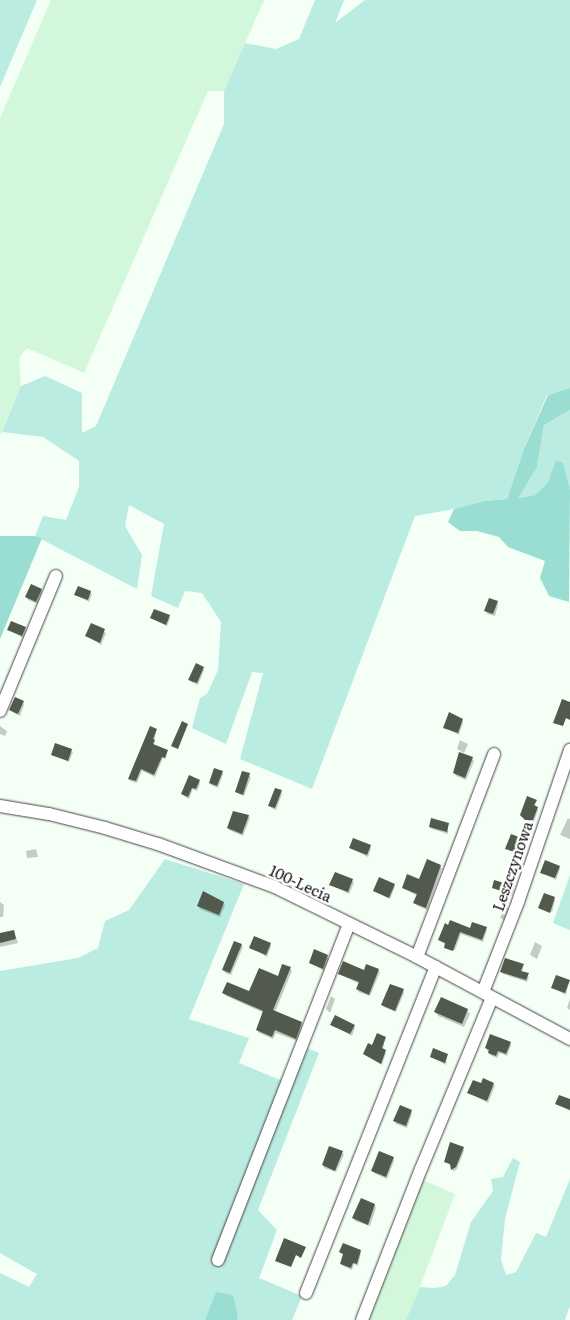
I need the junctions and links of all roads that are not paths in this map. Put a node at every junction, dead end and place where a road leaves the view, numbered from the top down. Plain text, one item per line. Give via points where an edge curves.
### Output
1 (56, 576) dead end
2 (0, 711) edge
3 (570, 750) edge
4 (494, 754) dead end
5 (0, 806) edge
6 (349, 924) junction
7 (417, 957) junction
8 (436, 967) junction
9 (488, 995) junction
10 (570, 1039) edge
11 (218, 1260) dead end
12 (306, 1294) dead end
13 (362, 1320) edge

1 - 2 street
3 - 9 street, Leszczynowa
4 - 7 street
5 - 6 street, 100-Lecia via 80,821 158,844 275,887
6 - 7 street, 100-Lecia
6 - 11 street
7 - 8 street, 100-Lecia
8 - 9 street, 100-Lecia
8 - 12 street
9 - 10 street, 100-Lecia
9 - 13 street, Leszczynowa

